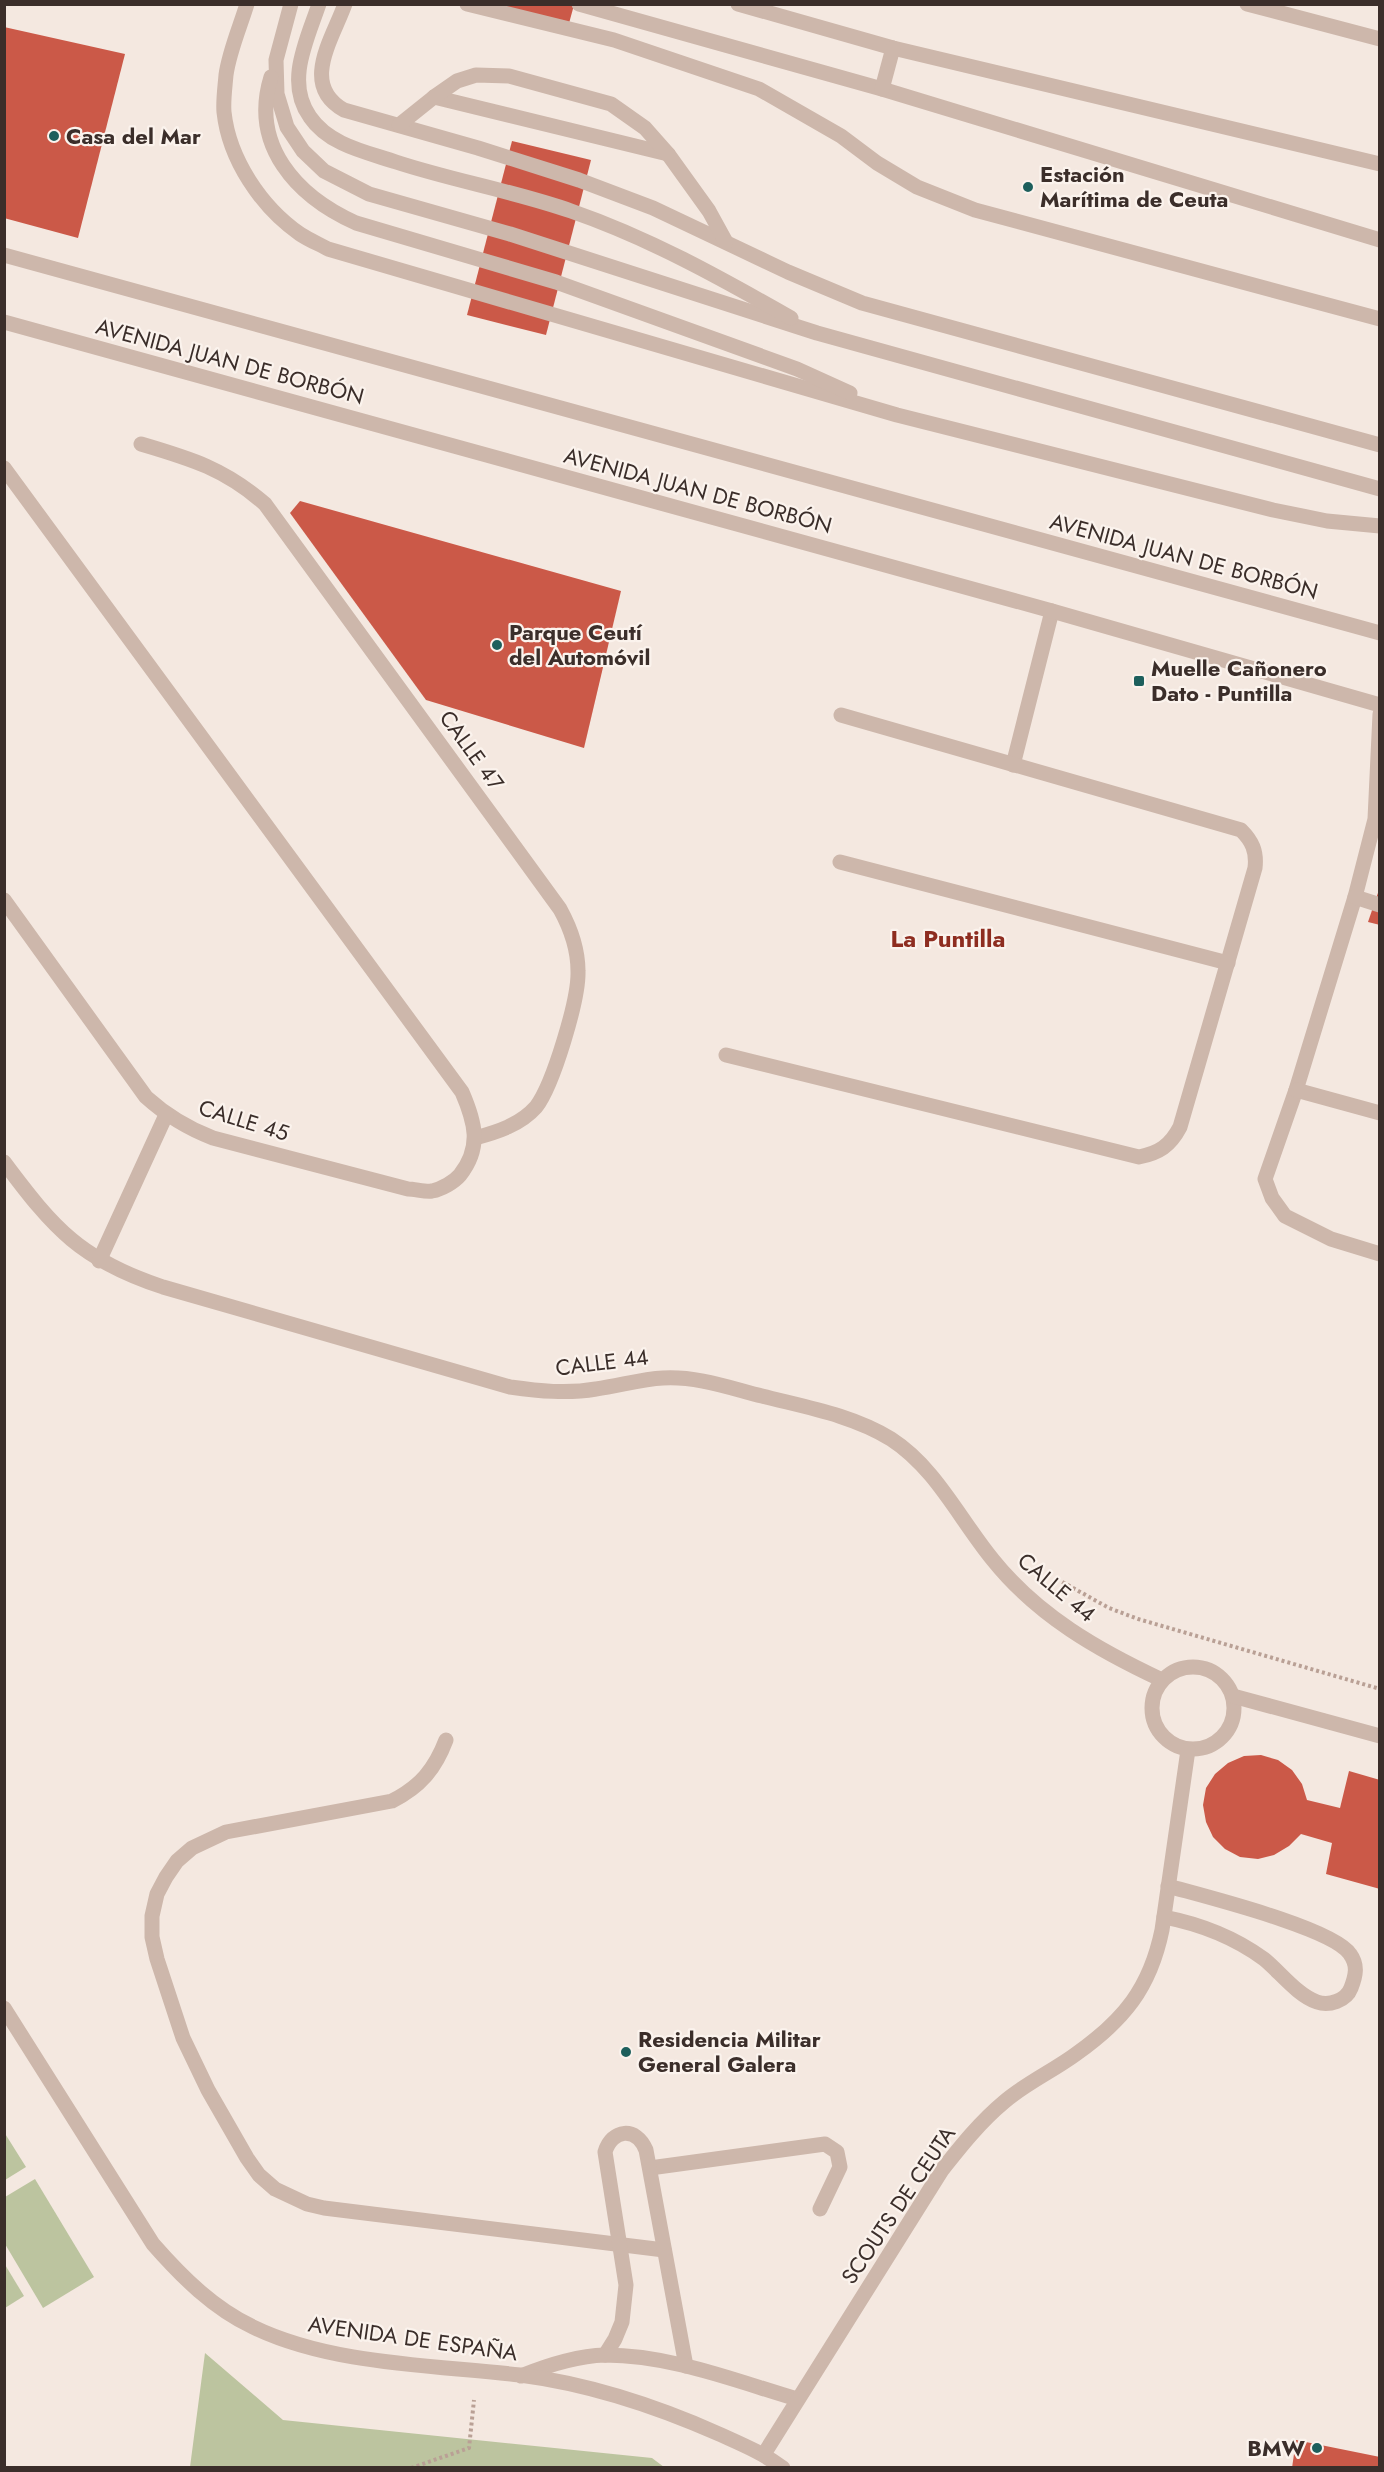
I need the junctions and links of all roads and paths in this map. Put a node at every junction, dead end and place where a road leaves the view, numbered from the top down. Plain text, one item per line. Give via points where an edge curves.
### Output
1 (247, 4) edge
2 (291, 4) edge
3 (319, 4) edge
4 (345, 4) edge
5 (467, 4) edge
6 (579, 4) edge
7 (738, 4) edge
8 (1248, 4) edge
9 (1380, 39) edge
10 (893, 48) junction
11 (276, 60) junction
12 (882, 89) junction
13 (434, 96) junction
14 (399, 125) junction
15 (668, 154) junction
16 (1380, 164) edge
17 (1380, 240) edge
18 (726, 243) junction
19 (4, 255) edge
20 (1380, 319) edge
21 (4, 322) edge
22 (817, 333) junction
23 (897, 415) junction
24 (141, 444) dead end
25 (1380, 445) edge
26 (4, 468) edge
27 (1380, 489) edge
28 (1380, 526) edge
29 (1052, 611) junction
30 (1380, 633) edge
31 (1380, 705) edge
32 (1380, 714) edge
33 (841, 715) dead end
34 (1013, 765) junction
35 (840, 862) dead end
36 (1355, 897) junction
37 (4, 900) edge
38 (1380, 905) edge
39 (1228, 963) junction
40 (726, 1054) dead end
41 (1296, 1090) junction
42 (1380, 1113) edge
43 (166, 1115) junction
44 (475, 1138) junction
45 (4, 1162) edge
46 (1380, 1254) edge
47 (99, 1261) junction
48 (1053, 1577) dead end
49 (1162, 1680) junction
50 (1380, 1689) edge
51 (1233, 1696) junction
52 (1380, 1736) edge
53 (447, 1740) dead end
54 (1188, 1750) junction
55 (1168, 1886) junction
56 (1164, 1917) junction
57 (4, 2008) edge
58 (650, 2168) junction
59 (820, 2209) dead end
60 (619, 2245) junction
61 (664, 2250) junction
62 (605, 2355) junction
63 (686, 2366) junction
64 (476, 2371) junction
65 (521, 2376) junction
66 (797, 2399) junction
67 (764, 2454) junction
68 (783, 2467) edge
69 (411, 2468) edge

1 - 23 street via 227,73 224,111 228,130 254,188 300,234 328,249
2 - 11 street
3 - 22 street via 300,63 298,82 309,116 331,138 404,165 522,195 640,237
4 - 14 street via 320,70 326,96 344,110
5 - 20 street via 614,40 759,88 907,181 955,203
6 - 12 street
7 - 10 street
8 - 9 street
10 - 12 street
10 - 16 street
11 - 22 street via 277,94 287,127 303,151 324,171 369,194 510,234
11 - 23 street via 267,92 266,125 274,148 301,189 336,214 576,289 797,369
12 - 17 street
13 - 14 street
13 - 15 street
13 - 15 street via 457,81 476,75 509,76 611,104 645,128
14 - 18 street via 579,180 653,208
15 - 18 street via 709,211
18 - 25 street via 862,303
19 - 30 street, AVENIDA JUAN DE BORBÓN
21 - 29 street, AVENIDA JUAN DE BORBÓN
22 - 27 street
23 - 28 street via 1273,510
24 - 44 street, CALLE 47 via 226,474 265,504 570,928 578,982 548,1089 535,1108 517,1123
26 - 44 street via 462,1092 472,1114
29 - 31 street, AVENIDA JUAN DE BORBÓN
29 - 34 street
32 - 36 street via 1375,819
33 - 34 street
34 - 39 street via 1241,830 1254,848 1256,868
35 - 39 street
36 - 38 street
36 - 41 street
37 - 43 street, CALLE 45 via 129,1077
39 - 40 street via 1180,1127 1164,1149 1138,1157
41 - 42 street
41 - 46 street via 1265,1179 1272,1198 1286,1216 1331,1239
43 - 44 street, CALLE 45 via 213,1138 408,1189 432,1191 454,1181 470,1162
43 - 47 street
45 - 47 street, CALLE 44 via 56,1227
47 - 49 street, CALLE 44 via 163,1287 510,1387 567,1392 644,1379 687,1379 841,1416 891,1439 914,1458 993,1560 1044,1611 1085,1641
48 - 50 path via 1138,1619
49 - 51 street via 1196,1666 1219,1676
49 - 54 street via 1151,1703 1156,1729 1175,1747
51 - 52 street
51 - 54 street via 1232,1723 1225,1735 1215,1744
53 - 60 street via 432,1770 408,1793 392,1801 226,1832 192,1848 177,1861 157,1894 152,1916 152,1937 169,1998 208,2090 247,2158 260,2175 291,2198 324,2208
54 - 55 street, SCOUTS DE CEUTA
55 - 56 street, SCOUTS DE CEUTA
55 - 56 street via 1335,1940 1350,1954 1356,1973 1349,1993 1329,2004 1318,2003 1240,1944 1190,1922
56 - 66 street, SCOUTS DE CEUTA via 1157,1954 1136,1998 1106,2031 1004,2102 970,2135 942,2170
57 - 64 street, AVENIDA DE ESPAÑA via 153,2244 215,2304 252,2327 293,2343 347,2355
58 - 59 street via 825,2144 837,2152 840,2168
58 - 60 street via 642,2141 634,2135 615,2136 608,2143 605,2152
58 - 61 street
60 - 61 street
60 - 62 street via 625,2303 622,2322
61 - 63 street
62 - 63 street
62 - 65 street via 576,2358
63 - 66 street
64 - 65 street, AVENIDA DE ESPAÑA
64 - 69 path via 469,2448
65 - 67 street, AVENIDA DE ESPAÑA via 582,2386 641,2403
66 - 67 street, SCOUTS DE CEUTA
67 - 68 street, AVENIDA DE ESPAÑA

